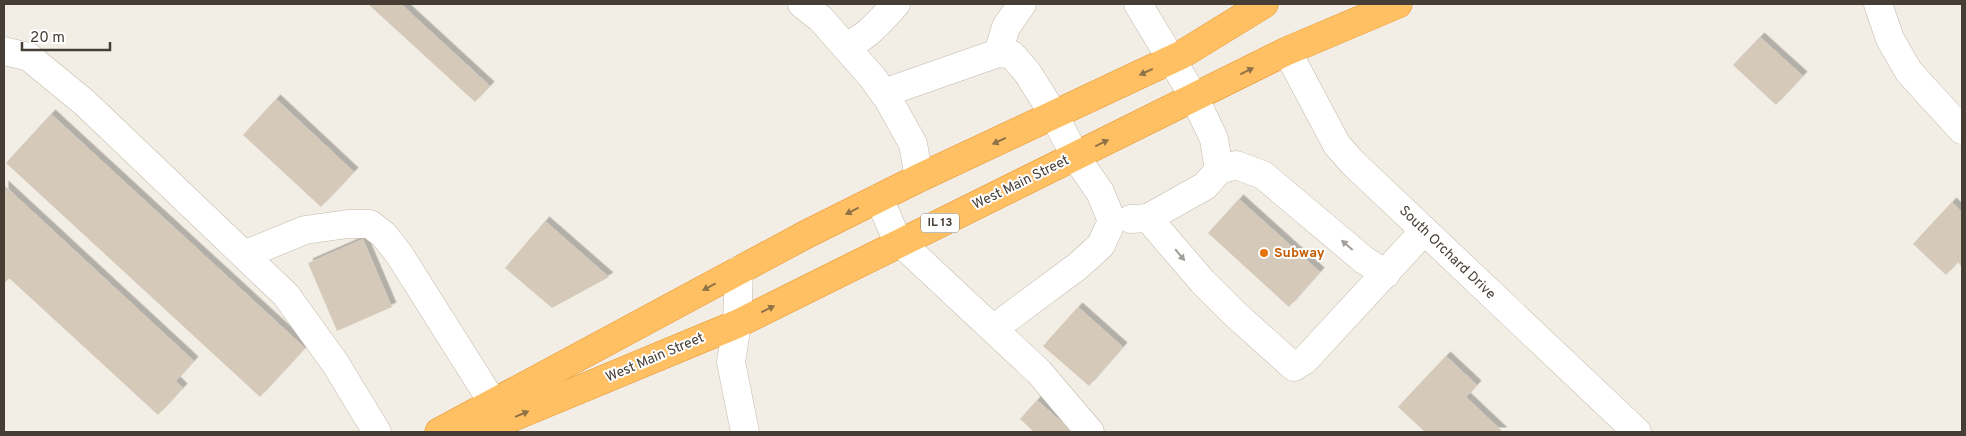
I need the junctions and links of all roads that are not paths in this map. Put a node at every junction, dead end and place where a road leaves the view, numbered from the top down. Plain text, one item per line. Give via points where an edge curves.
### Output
1 (802, 4) edge
2 (896, 4) edge
3 (1022, 4) edge
4 (1138, 4) edge
5 (1264, 4) edge
6 (1398, 4) edge
7 (1878, 4) edge
8 (845, 46) junction
9 (4, 51) edge
10 (1287, 51) junction
11 (998, 53) junction
12 (1171, 60) junction
13 (884, 93) junction
14 (1194, 97) junction
15 (1054, 115) junction
16 (1962, 130) edge
17 (1076, 156) junction
18 (1219, 170) junction
19 (919, 178) junction
20 (879, 198) junction
21 (1148, 218) junction
22 (1112, 220) junction
23 (1424, 231) junction
24 (900, 243) junction
25 (244, 255) junction
26 (740, 270) junction
27 (1386, 274) junction
28 (737, 324) junction
29 (992, 329) junction
30 (493, 403) junction
31 (377, 432) edge
32 (439, 432) edge
33 (477, 432) edge
34 (745, 432) edge
35 (1090, 432) edge
36 (1637, 432) edge

1 - 8 street via 821,19
2 - 8 street via 870,32
3 - 11 street via 1006,27
4 - 12 street
5 - 12 highway
6 - 10 highway, West Main Street / IL 13
7 - 16 street via 1890,39 1909,72
8 - 13 street
9 - 25 street via 29,58 85,103
14 -> 10 highway, West Main Street / IL 13
10 - 23 street, South Orchard Drive via 1337,145
11 - 13 street
11 - 15 street via 1012,55 1027,72
12 - 14 street
12 -> 15 highway
13 - 19 street via 913,144
17 -> 14 highway, West Main Street / IL 13
14 - 18 street via 1214,139
15 - 17 street
15 -> 19 highway
17 - 22 street via 1100,192
17 - 24 highway, West Main Street / IL 13
18 - 21 street via 1205,186
27 -> 18 street via 1364,260 1263,176 1236,165
19 - 20 highway
20 - 24 street
20 -> 26 highway
21 - 22 street
21 -> 27 street via 1202,281 1294,366 1305,360
22 - 29 street via 1102,244 1078,266
23 - 27 street
23 - 36 street, South Orchard Drive
28 -> 24 highway, West Main Street / IL 13
24 - 29 street
25 - 30 street via 305,230 370,224 399,254
25 - 31 street via 286,295 335,363
26 - 28 street
26 -> 30 highway
33 -> 28 highway, West Main Street / IL 13
28 - 34 street via 731,362
29 - 35 street via 1055,390
30 - 32 highway

